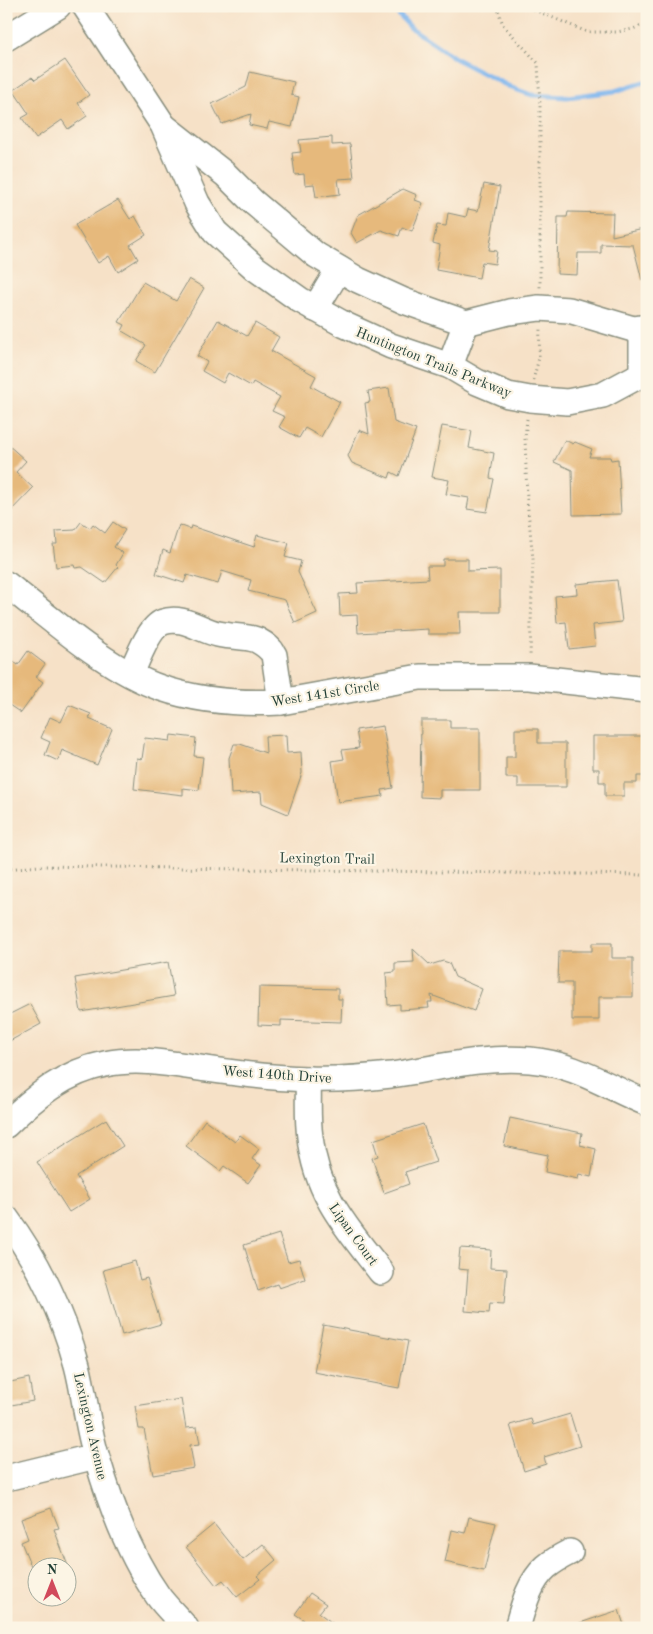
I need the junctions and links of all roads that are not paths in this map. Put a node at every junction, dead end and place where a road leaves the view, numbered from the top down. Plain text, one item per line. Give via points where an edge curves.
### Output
1 (58, 6) edge
2 (85, 6) edge
3 (6, 38) edge
4 (164, 125) junction
5 (339, 269) junction
6 (315, 309) junction
7 (466, 323) junction
8 (644, 327) edge
9 (450, 366) junction
10 (644, 374) edge
11 (6, 584) edge
12 (131, 674) junction
13 (647, 690) edge
14 (281, 702) junction
15 (308, 1079) junction
16 (647, 1103) edge
17 (6, 1125) edge
18 (6, 1218) edge
19 (381, 1272) dead end
20 (96, 1456) junction
21 (6, 1478) edge
22 (570, 1552) dead end
23 (186, 1628) edge
24 (517, 1628) edge

1 - 3 street
2 - 4 street, Huntington Trails Parkway
4 - 5 street, Huntington Trails Parkway via 226,175 283,228
4 - 6 street, Huntington Trails Parkway via 197,203 215,232 256,268
5 - 6 street
5 - 7 street, Huntington Trails Parkway via 404,301
6 - 9 street, Huntington Trails Parkway via 391,346
7 - 8 street via 539,308 569,310 633,330
7 - 9 street
8 - 10 street
9 - 10 street, Huntington Trails Parkway via 508,395 567,402 603,395
11 - 12 street, West 141st Circle via 99,656
12 - 14 street, West 141st Circle via 159,687 209,700
12 - 14 street via 152,630 162,622 187,622 217,634 254,639 271,648
13 - 14 street, West 141st Circle via 529,677 420,677
15 - 16 street, West 140th Drive via 391,1075 497,1058 531,1060 583,1073
15 - 17 street, West 140th Drive via 254,1076 158,1061 104,1064 55,1083
15 - 19 street, Lipan Court via 310,1138 326,1194 340,1220
18 - 20 street, Lexington Avenue via 39,1269 67,1334
20 - 21 street
20 - 23 street, Lexington Avenue via 113,1509 136,1558 159,1597
22 - 24 street via 541,1572 528,1594

